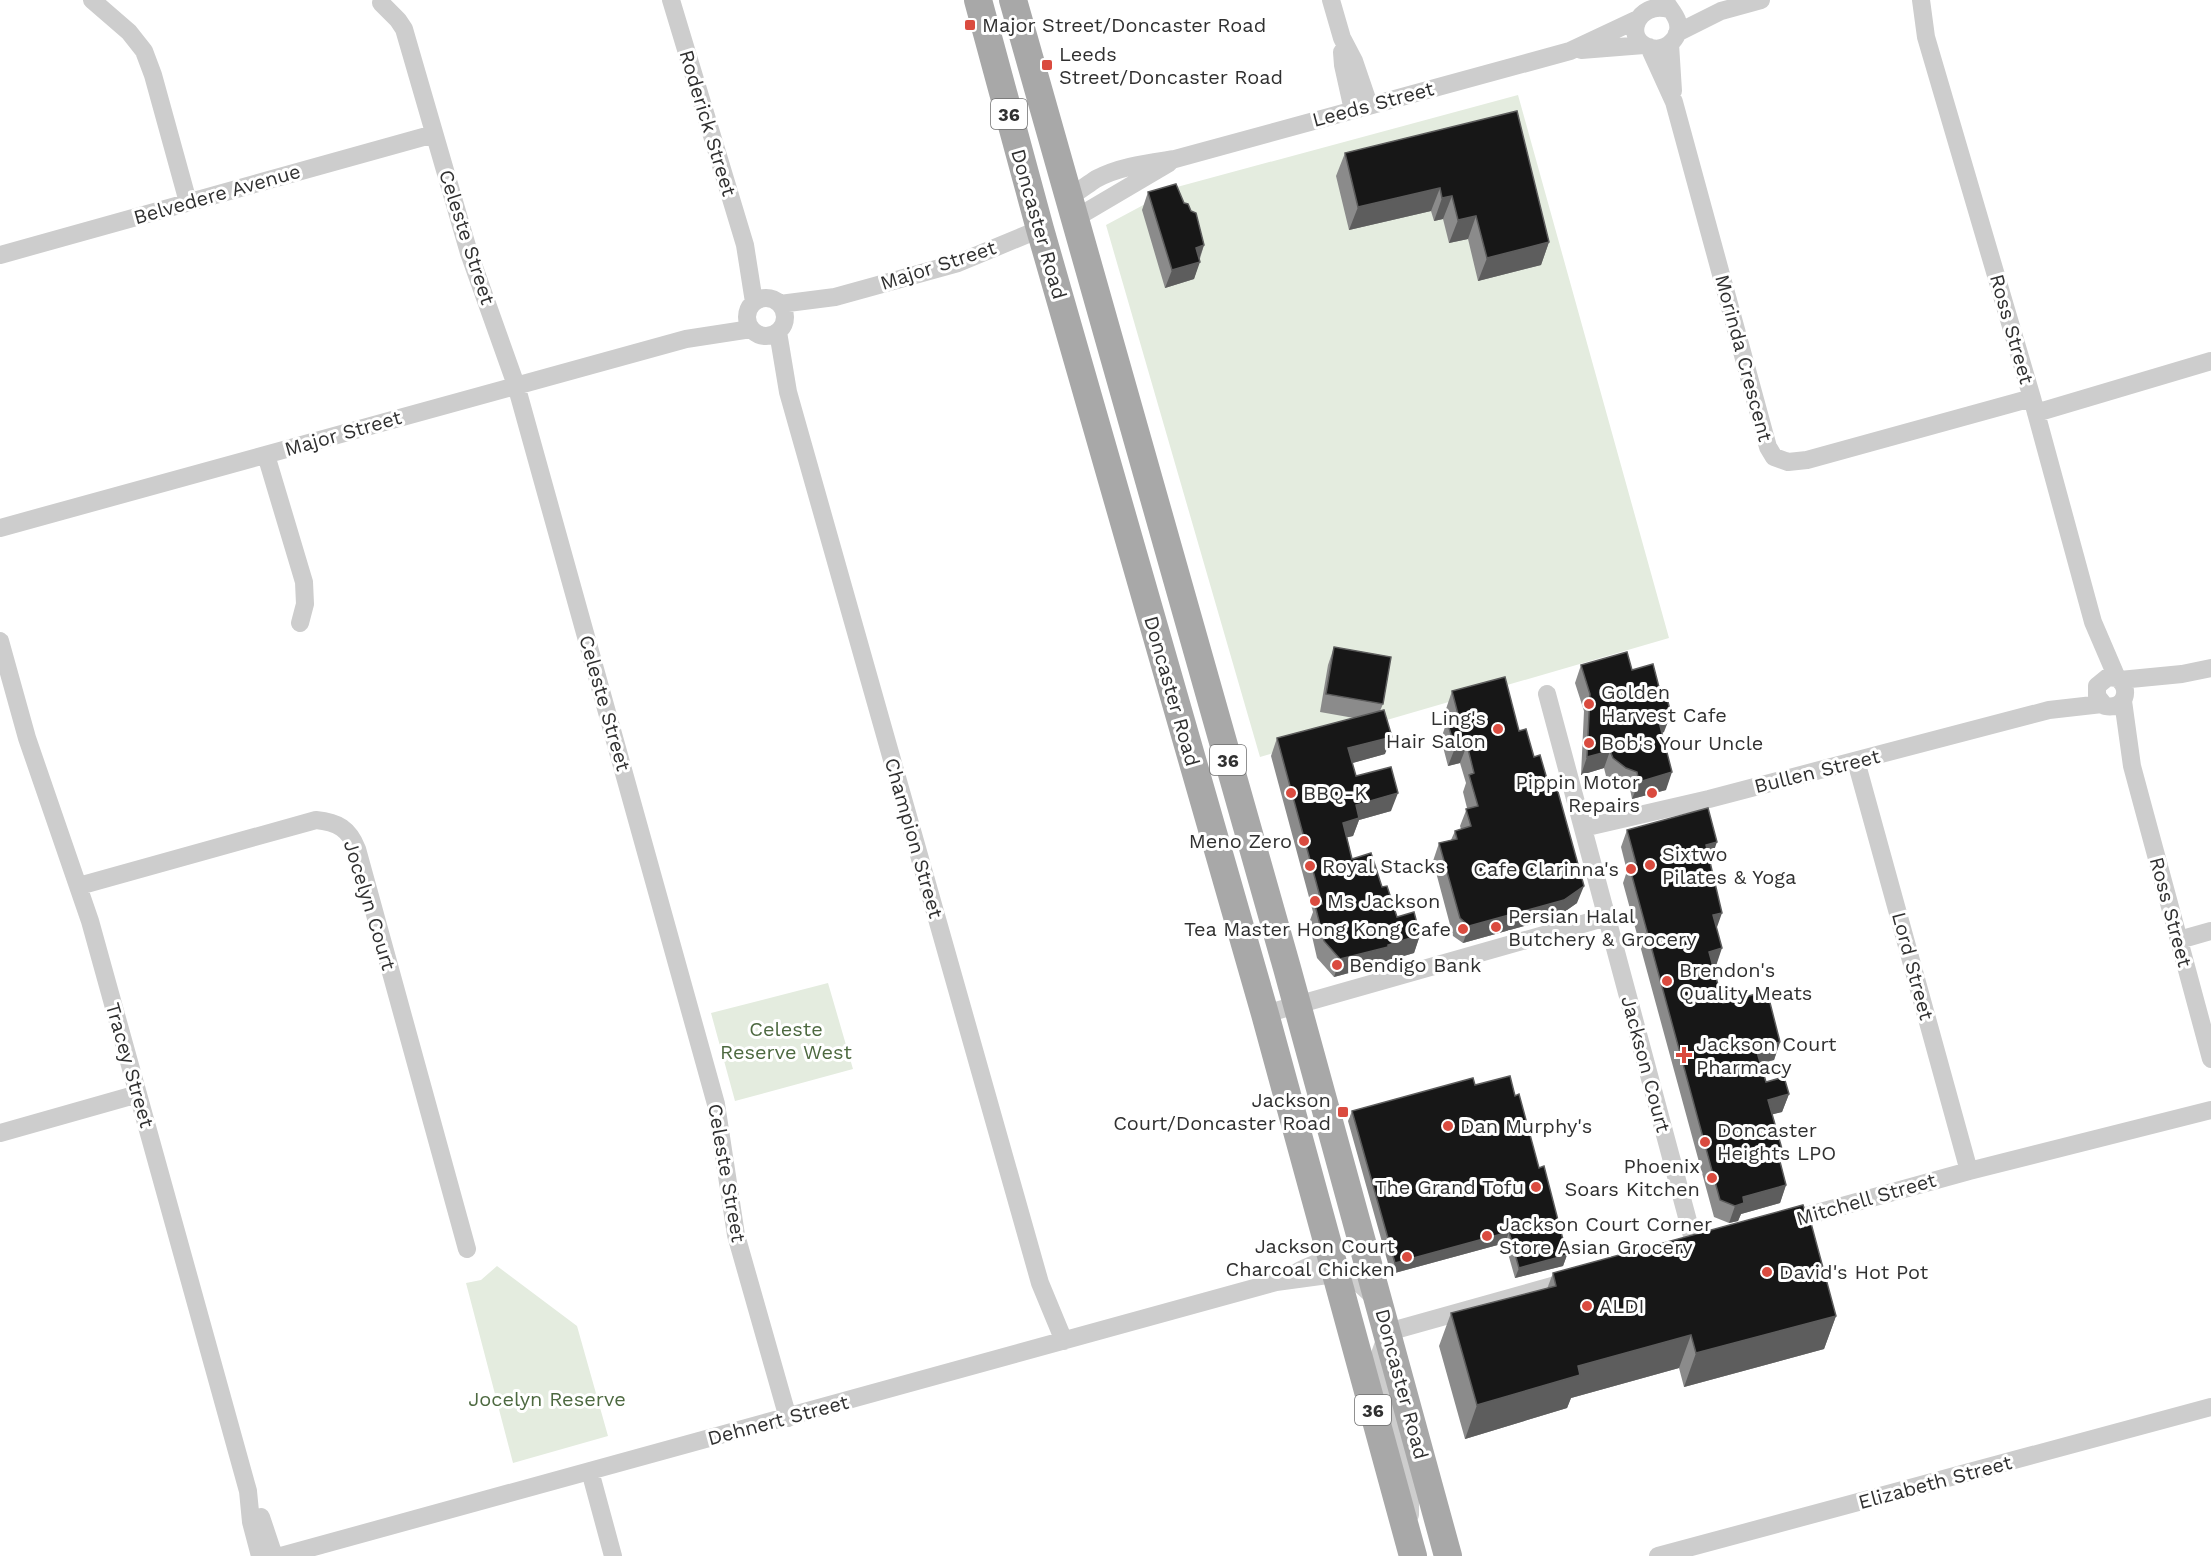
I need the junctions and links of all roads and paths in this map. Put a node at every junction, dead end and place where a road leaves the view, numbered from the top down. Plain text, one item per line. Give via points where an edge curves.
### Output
1 (92, 0) edge
2 (670, 0) edge
3 (978, 0) edge
4 (1013, 0) edge
5 (1331, 0) edge
6 (1761, 0) edge
7 (1910, 0) edge
8 (1921, 0) edge
9 (381, 3) dead end
10 (1669, 7) edge
11 (1642, 10) edge
12 (1721, 11) junction
13 (1926, 37) junction
14 (1674, 39) junction
15 (1647, 46) junction
16 (1570, 51) junction
17 (1674, 102) junction
18 (1361, 107) junction
19 (434, 134) junction
20 (188, 202) junction
21 (1071, 208) junction
22 (1040, 229) junction
23 (0, 255) edge
24 (766, 317) junction
25 (2211, 361) edge
26 (516, 385) junction
27 (2034, 405) junction
28 (266, 455) junction
29 (0, 528) edge
30 (300, 623) dead end
31 (0, 641) edge
32 (2211, 668) edge
33 (2111, 692) junction
34 (1547, 694) dead end
35 (1856, 761) junction
36 (1583, 828) junction
37 (79, 886) junction
38 (1607, 917) junction
39 (2211, 932) edge
40 (2179, 940) junction
41 (1297, 1004) junction
42 (1265, 1014) junction
43 (2211, 1059) edge
44 (138, 1094) junction
45 (2211, 1110) edge
46 (0, 1133) edge
47 (1969, 1171) junction
48 (1771, 1226) edge
49 (1717, 1240) edge
50 (1695, 1246) junction
51 (467, 1249) dead end
52 (1674, 1252) edge
53 (1334, 1269) junction
54 (1583, 1278) edge
55 (1380, 1302) junction
56 (1388, 1332) junction
57 (1058, 1343) junction
58 (2211, 1407) edge
59 (788, 1418) junction
60 (590, 1471) junction
61 (248, 1491) junction
62 (1412, 1551) edge
63 (260, 1556) edge
64 (274, 1556) edge
65 (281, 1556) edge
66 (614, 1556) edge
67 (1448, 1556) edge
68 (1658, 1556) edge

1 - 20 street via 129,32 144,51
2 - 24 street, Roderick Street
3 - 22 main road, Doncaster Road / 36
4 - 21 main road, Doncaster Road / 36
5 - 18 street via 1342,38 1354,61
6 - 12 street
7 - 13 street, Ross Street
8 - 13 street, Ross Street
9 - 19 street, Celeste Street via 404,29
10 - 11 street via 1657,5
10 - 12 street
10 - 14 street via 1678,22
11 - 15 street via 1636,34
11 - 16 street, Leeds Street
12 - 14 street
13 - 27 street, Ross Street
14 - 15 street via 1660,48
14 - 17 street, Morinda Crescent
15 - 16 street, Leeds Street
15 - 17 street, Morinda Crescent
16 - 18 street, Leeds Street
17 - 27 street, Morinda Crescent via 1768,447 1774,457 1788,462 1807,460
18 - 21 street, Leeds Street via 1175,159
19 - 20 street, Belvedere Avenue
19 - 26 street, Celeste Street via 469,253
20 - 23 street, Belvedere Avenue
21 - 22 main road
21 - 41 main road, Doncaster Road / 36
22 - 24 street, Major Street via 958,263
22 - 42 main road, Doncaster Road / 36
24 - 26 street, Major Street
24 - 57 street, Champion Street via 1040,1283 1043,1314
25 - 27 street, Morinda Crescent
26 - 28 street, Major Street
26 - 59 street, Celeste Street via 716,1104 736,1235
27 - 33 street, Ross Street
28 - 29 street, Major Street
28 - 30 street via 304,582 305,604
31 - 37 street, Tracey Street via 29,746
32 - 33 street, Bullen Street
33 - 35 street, Bullen Street
33 - 40 street, Ross Street
34 - 36 street, Jackson Court
35 - 36 street, Bullen Street
35 - 47 street, Lord Street
36 - 38 street, Jackson Court
37 - 44 street, Tracey Street
37 - 51 street, Jocelyn Court via 316,820 337,824 347,831 357,849
38 - 41 street
38 - 50 street, Jackson Court
39 - 40 street
40 - 43 street, Ross Street
41 - 42 street
41 - 55 main road, Doncaster Road / 36
42 - 53 main road, Doncaster Road / 36
44 - 46 street
44 - 61 street, Tracey Street
45 - 47 street, Mitchell Street
47 - 48 street, Mitchell Street
49 - 50 street
50 - 52 street
53 - 55 street via 1352,1278
53 - 57 street, Dehnert Street via 1319,1263 1276,1282
53 - 62 main road, Doncaster Road / 36
54 - 56 street
55 - 56 main road, Doncaster Road / 36
56 - 62 street via 1380,1354 1380,1376 1410,1485
56 - 67 main road, Doncaster Road / 36
57 - 59 street, Dehnert Street
58 - 68 street, Elizabeth Street
59 - 60 street, Dehnert Street
60 - 65 street, Dehnert Street
60 - 66 street
61 - 63 street, Tracey Street
61 - 64 street, Tracey Street

